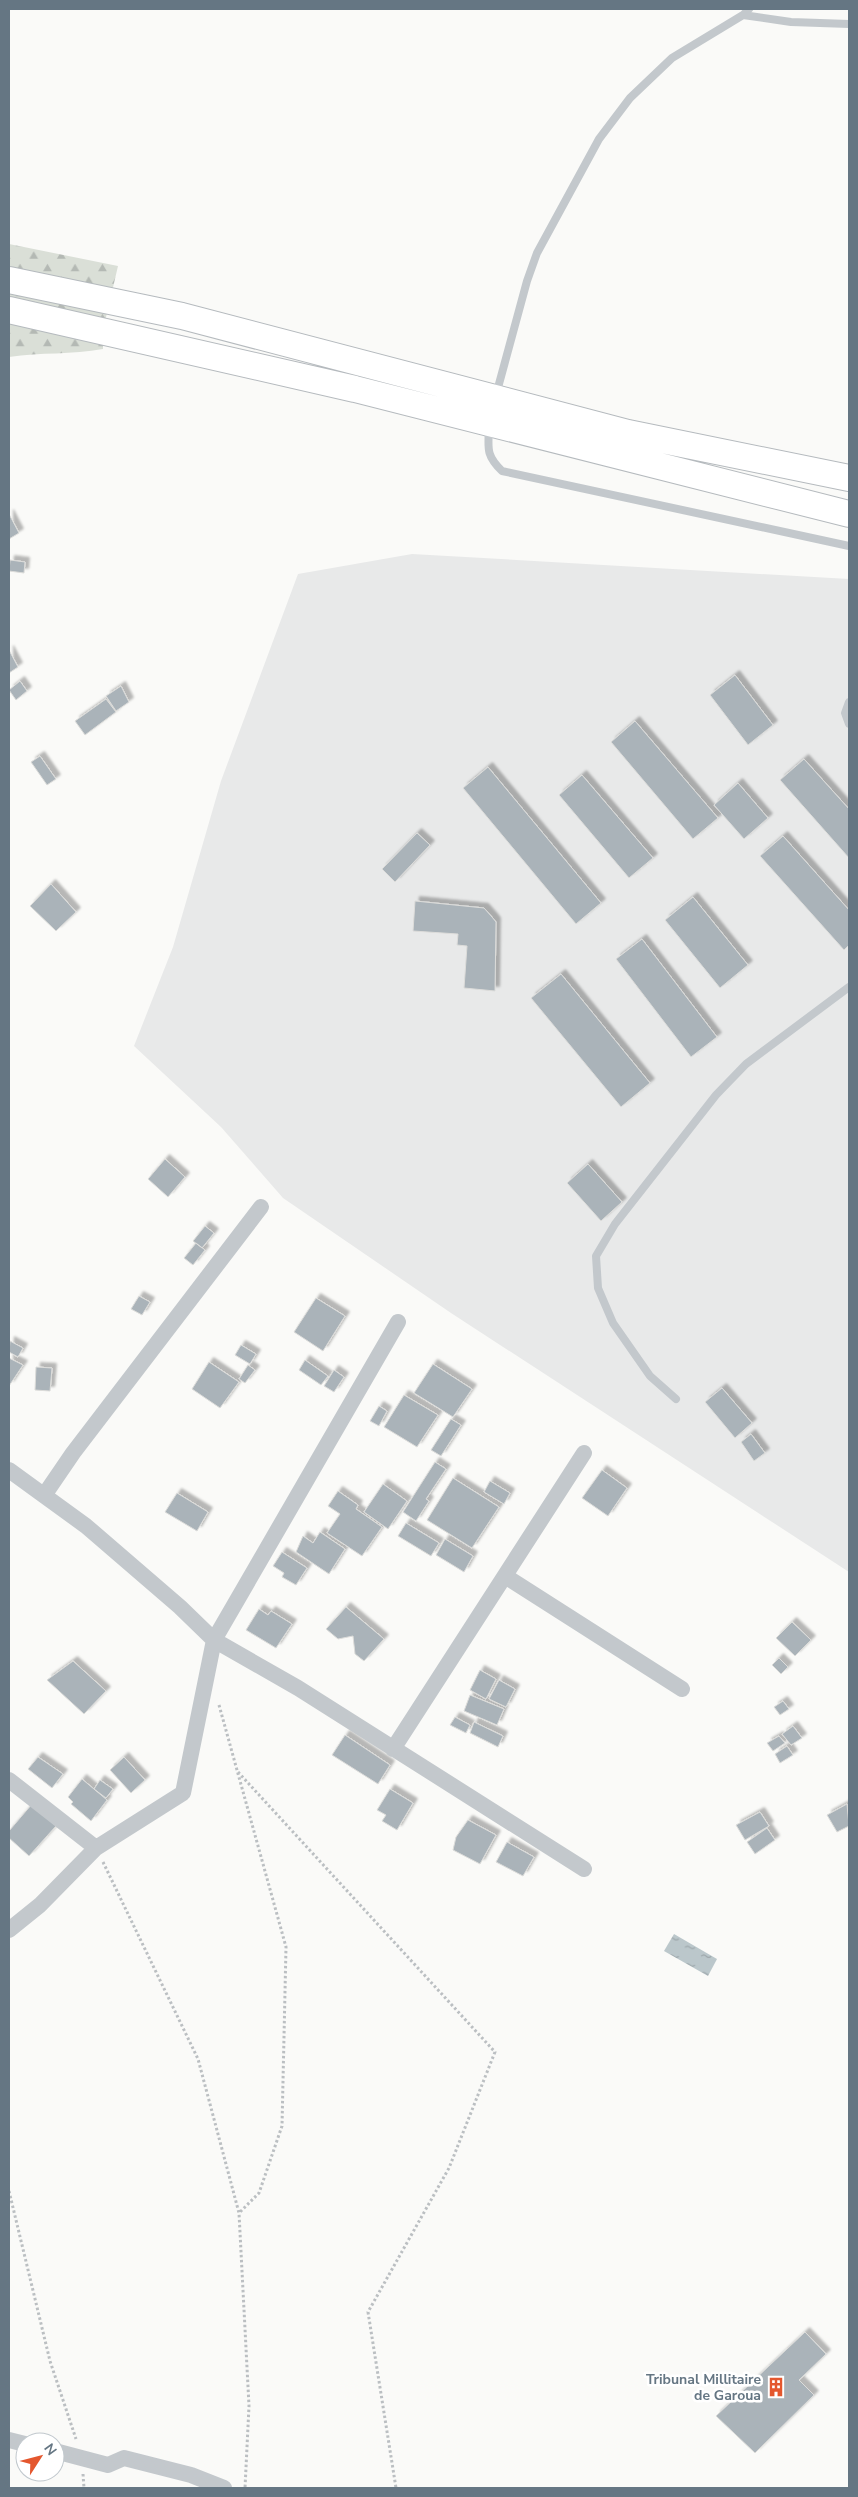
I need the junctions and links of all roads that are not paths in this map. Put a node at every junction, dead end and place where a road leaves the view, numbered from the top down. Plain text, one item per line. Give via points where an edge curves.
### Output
1 (746, 12) edge
2 (849, 24) edge
3 (9, 280) edge
4 (9, 310) edge
5 (492, 410) junction
6 (849, 478) edge
7 (849, 514) edge
8 (849, 546) edge
9 (849, 702) edge
10 (849, 724) edge
11 (849, 987) edge
12 (261, 1207) dead end
13 (398, 1322) dead end
14 (676, 1399) dead end
15 (584, 1453) dead end
16 (9, 1470) edge
17 (45, 1494) junction
18 (506, 1576) junction
19 (214, 1640) junction
20 (682, 1689) dead end
21 (393, 1749) junction
22 (9, 1780) edge
23 (96, 1848) junction
24 (584, 1869) dead end
25 (9, 1930) edge
26 (65, 2454) edge
27 (224, 2488) edge

1 - 2 lane via 791,22
1 - 5 lane via 672,58 630,98 599,139 537,253 526,281
3 - 5 main road via 182,316
4 - 5 main road
5 - 6 main road via 628,433
5 - 7 main road
5 - 8 lane via 487,451 492,462 502,471
9 - 10 lane via 845,713
11 - 14 lane via 746,1064 716,1095 615,1224 596,1256 598,1288 613,1323 650,1376
12 - 17 street
13 - 19 street
15 - 18 street
16 - 17 street
17 - 19 street via 180,1607
18 - 20 street
18 - 21 street
19 - 21 street via 298,1688
19 - 23 street via 182,1793
21 - 24 street
22 - 23 street
23 - 25 street via 40,1905
26 - 27 street via 108,2465 124,2458 191,2475

